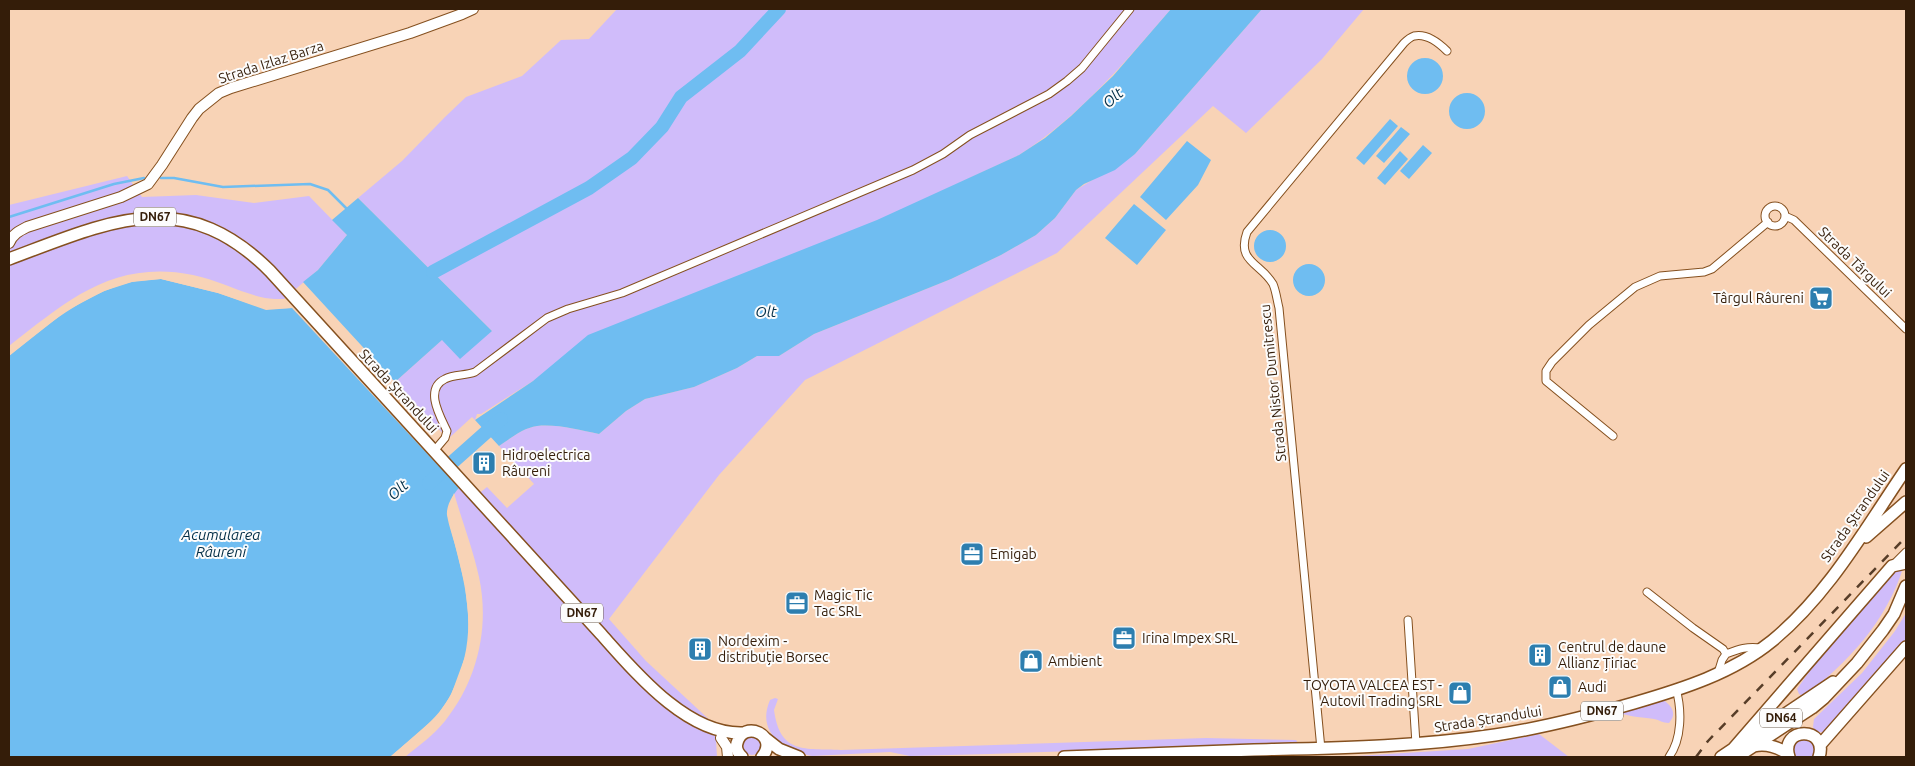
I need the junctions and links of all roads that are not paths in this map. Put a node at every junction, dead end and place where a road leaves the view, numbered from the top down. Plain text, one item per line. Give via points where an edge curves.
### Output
1 (473, 9) edge
2 (1130, 9) edge
3 (1447, 51) dead end
4 (1785, 216) junction
5 (1768, 222) junction
6 (9, 243) edge
7 (9, 259) edge
8 (1906, 329) edge
9 (1612, 436) dead end
10 (434, 452) junction
11 (1906, 469) edge
12 (1906, 502) edge
13 (1857, 545) junction
14 (1906, 552) edge
15 (1906, 563) edge
16 (1892, 566) junction
17 (1906, 586) edge
18 (1647, 592) dead end
19 (1408, 620) dead end
20 (1906, 647) edge
21 (1761, 648) junction
22 (1726, 654) junction
23 (1718, 673) junction
24 (1787, 688) junction
25 (1676, 689) junction
26 (1807, 706) junction
27 (710, 728) junction
28 (743, 733) junction
29 (1810, 734) junction
30 (765, 738) junction
31 (1416, 744) junction
32 (1753, 746) junction
33 (1321, 749) junction
34 (1820, 751) edge
35 (1299, 753) edge
36 (1735, 753) edge
37 (1788, 755) edge
38 (735, 756) edge
39 (762, 757) edge
40 (799, 757) edge
41 (1064, 757) edge
42 (1669, 757) edge
43 (1721, 757) edge

1 - 6 main road, Strada Izlaz Barza via 410,33 219,93 192,118 148,184 121,197 27,227
2 - 10 street via 1082,68 1067,81 913,170 622,293 547,318 475,372 445,378 438,384 434,396 447,431
3 - 33 street, Strada Nistor Dumitrescu via 1436,40 1424,37 1414,36 1404,43 1247,232 1244,242 1246,256 1274,286 1279,308
4 - 5 street via 1780,225 1773,226
4 - 5 street via 1783,210 1774,206 1766,214
4 - 8 street, Strada Târgului via 1798,224
5 - 9 street via 1712,269 1660,276 1635,287 1589,325 1552,362 1546,371 1546,381
7 - 10 main road, Strada Ștrandului / DN67 via 110,223 140,218 172,218 201,224 230,238 258,259
10 - 27 main road, Strada Ștrandului / DN67 via 638,674 666,700
11 - 13 main road, Strada Ștrandului / DN67
12 - 13 main road, DN67
13 - 21 main road, Strada Ștrandului / DN67 via 1797,617
14 - 16 street
15 - 16 main road
16 - 24 main road
17 - 26 main road, DN64 via 1894,614 1857,663
18 - 22 street via 1724,649
19 - 31 street
20 - 34 main road
21 - 22 street via 1739,648
21 - 23 main road, Strada Ștrandului / DN67
22 - 23 street
23 - 25 main road, Strada Ștrandului / DN67
24 - 26 main road via 1790,697
24 - 36 main road
25 - 31 main road, Strada Ștrandului / DN67 via 1551,724 1494,735
25 - 42 street via 1680,732
26 - 29 main road
26 - 32 main road, DN64
26 - 36 main road, DN64
27 - 28 main road, Strada Ștrandului / DN67
27 - 38 main road, Strada Ștrandului / DN67
28 - 30 main road, Strada Ștrandului / DN67 via 753,731
28 - 38 main road, Strada Ștrandului / DN67 via 737,741
29 - 34 main road via 1816,738
29 - 37 main road via 1793,737 1787,747
30 - 39 main road via 767,748
30 - 40 main road, Strada Ștrandului / DN67 via 779,749
31 - 33 main road, Strada Ștrandului / DN67
32 - 36 main road, DN64
32 - 37 main road via 1772,746
33 - 35 main road, Strada Ștrandului / DN67
35 - 41 main road, Strada Ștrandului / DN67
36 - 43 main road, DN64

